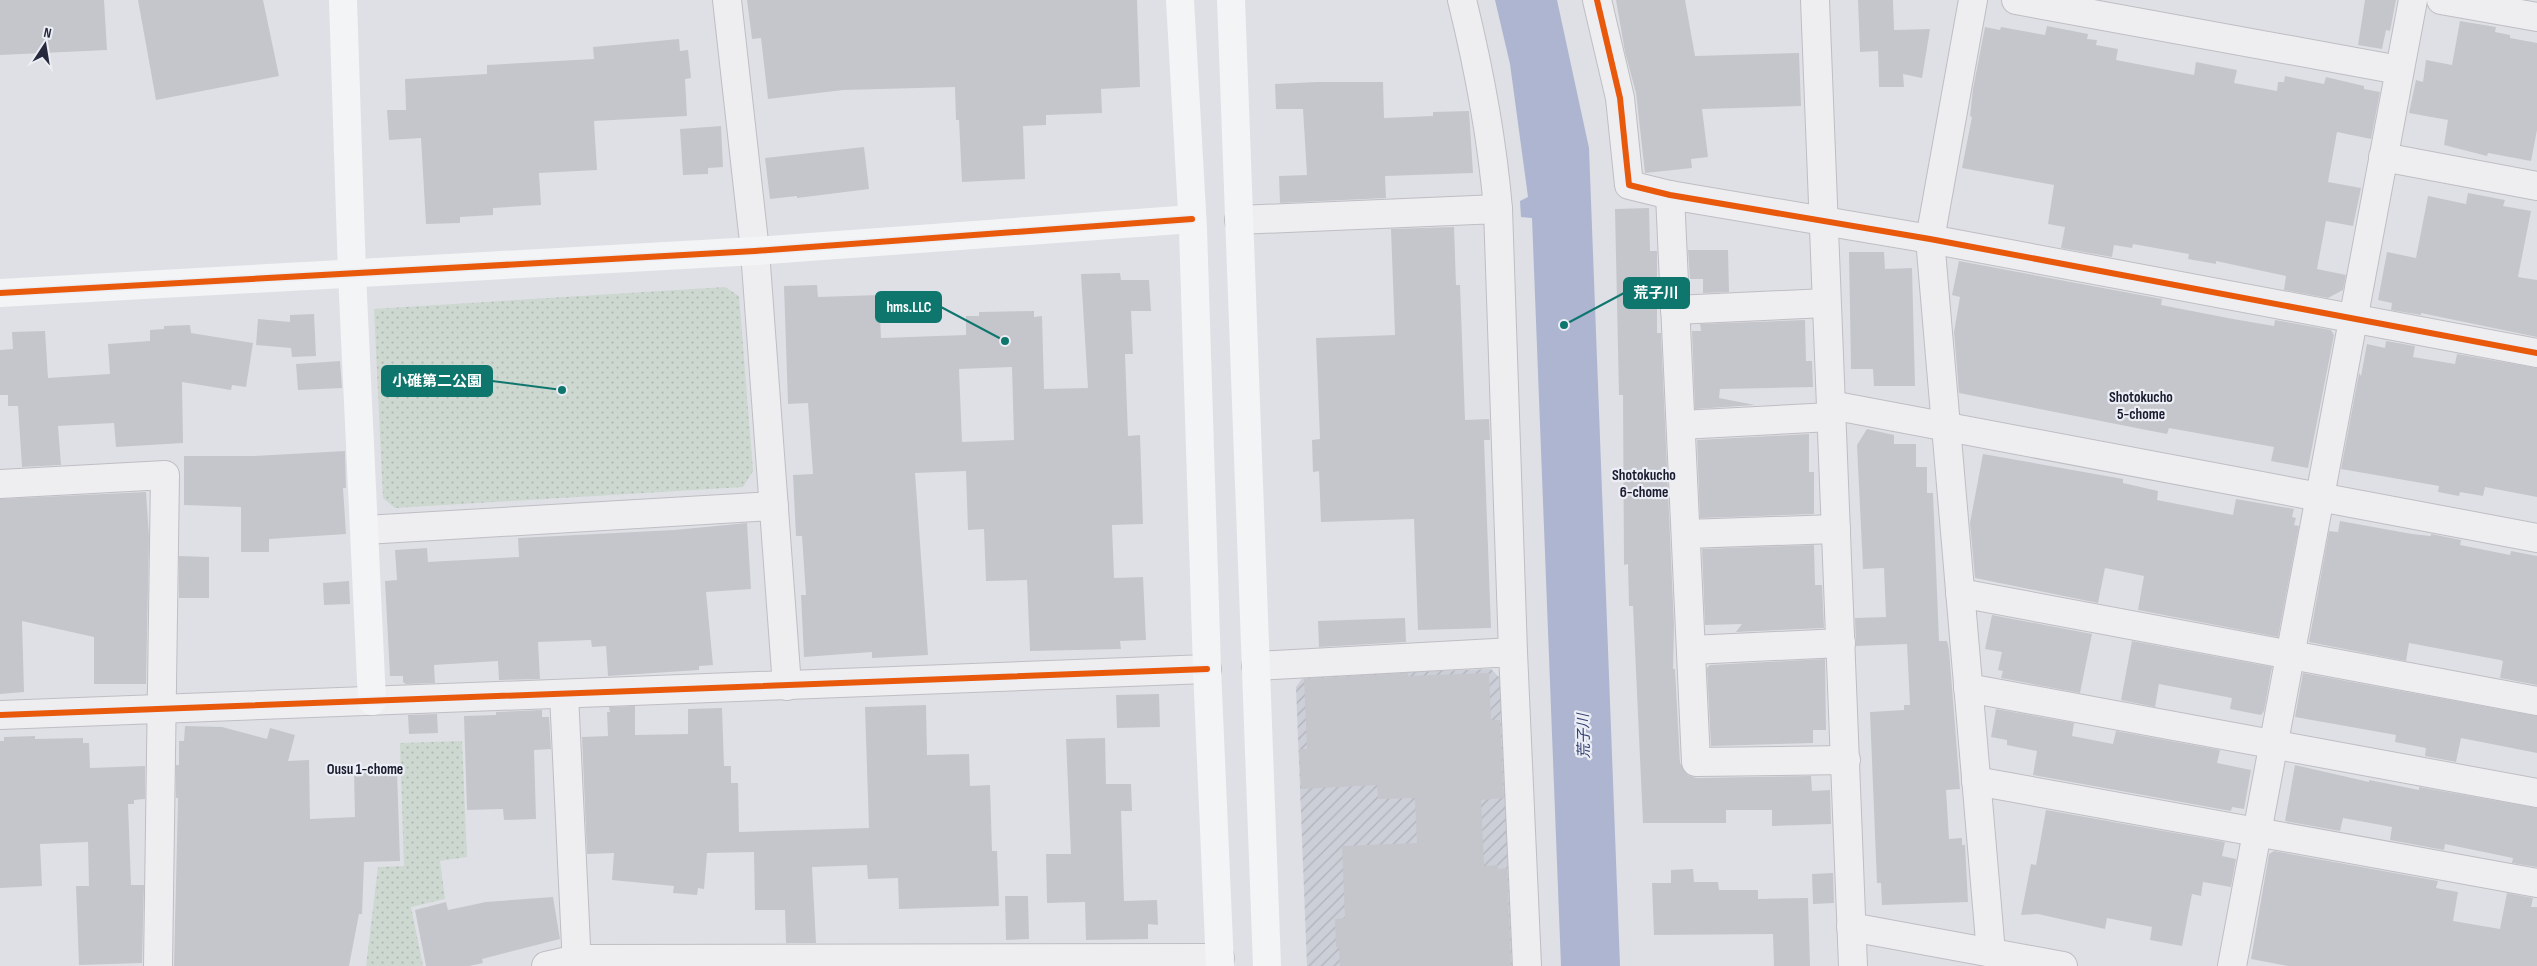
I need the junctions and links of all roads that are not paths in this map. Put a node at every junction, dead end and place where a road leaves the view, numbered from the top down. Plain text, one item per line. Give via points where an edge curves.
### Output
1 (343, 0) edge
2 (727, 0) edge
3 (1180, 0) edge
4 (1231, 0) edge
5 (1462, 0) edge
6 (1597, 0) edge
7 (1815, 0) edge
8 (1973, 0) edge
9 (2016, 0) edge
10 (2412, 0) edge
11 (2441, 0) edge
12 (2537, 18) edge
13 (2399, 70) junction
14 (2383, 157) junction
15 (2537, 186) edge
16 (1670, 195) junction
17 (1498, 209) junction
18 (1192, 219) junction
19 (1239, 220) junction
20 (1823, 221) junction
21 (1930, 239) junction
22 (755, 251) junction
23 (352, 274) junction
24 (0, 293) edge
25 (1826, 303) junction
26 (1675, 310) junction
27 (2353, 319) junction
28 (2537, 353) edge
29 (1831, 411) junction
30 (1681, 425) junction
31 (1946, 427) junction
32 (0, 484) edge
33 (2320, 497) junction
34 (774, 506) junction
35 (1836, 529) junction
36 (364, 530) junction
37 (1686, 534) junction
38 (2537, 538) edge
39 (1960, 593) junction
40 (1841, 643) junction
41 (1691, 650) junction
42 (1513, 652) junction
43 (2290, 655) junction
44 (1256, 666) junction
45 (1207, 669) junction
46 (787, 686) junction
47 (1968, 688) junction
48 (564, 694) junction
49 (372, 701) junction
50 (2537, 701) edge
51 (163, 708) junction
52 (0, 715) edge
53 (2274, 744) junction
54 (1846, 760) junction
55 (1976, 781) junction
56 (2537, 793) edge
57 (2258, 832) junction
58 (2537, 883) edge
59 (1851, 927) junction
60 (1991, 953) junction
61 (1220, 962) edge
62 (577, 963) edge
63 (158, 966) edge
64 (546, 966) edge
65 (1267, 966) edge
66 (1527, 966) edge
67 (1853, 966) edge
68 (2063, 966) edge
69 (2232, 966) edge

1 - 23 street
2 - 22 street
3 - 18 street
4 - 19 street
5 - 17 street via 1481,77
6 - 16 street via 1620,98 1628,185
7 - 20 street
8 - 21 street
9 - 13 street
10 - 13 street
11 - 12 street
13 - 14 street
14 - 15 street
14 - 27 street
16 - 20 street
16 - 26 street
17 - 19 street
17 - 42 street
18 - 22 street
18 - 45 street
19 - 44 street
20 - 21 street
20 - 25 street
21 - 27 street
21 - 31 street
22 - 23 street
22 - 34 street
23 - 24 street
23 - 36 street
25 - 26 street
25 - 29 street
26 - 30 street
27 - 28 street
27 - 33 street
29 - 30 street
29 - 31 street
29 - 35 street
30 - 37 street
31 - 33 street
31 - 39 street
32 - 51 street via 165,476
33 - 38 street
33 - 43 street
34 - 36 street
34 - 46 street
35 - 37 street
35 - 40 street
36 - 49 street
37 - 41 street
39 - 43 street
39 - 47 street
40 - 41 street
40 - 54 street
41 - 54 street via 1696,762
42 - 44 street
42 - 66 street
43 - 50 street
43 - 53 street
44 - 65 street
45 - 46 street
45 - 61 street
46 - 48 street
47 - 53 street
47 - 55 street
48 - 49 street
48 - 62 street
49 - 51 street
51 - 52 street
51 - 63 street
53 - 56 street
53 - 57 street
54 - 59 street
55 - 57 street
55 - 60 street
57 - 58 street
57 - 69 street
59 - 60 street
59 - 67 street
60 - 68 street
61 - 62 street
62 - 64 street

